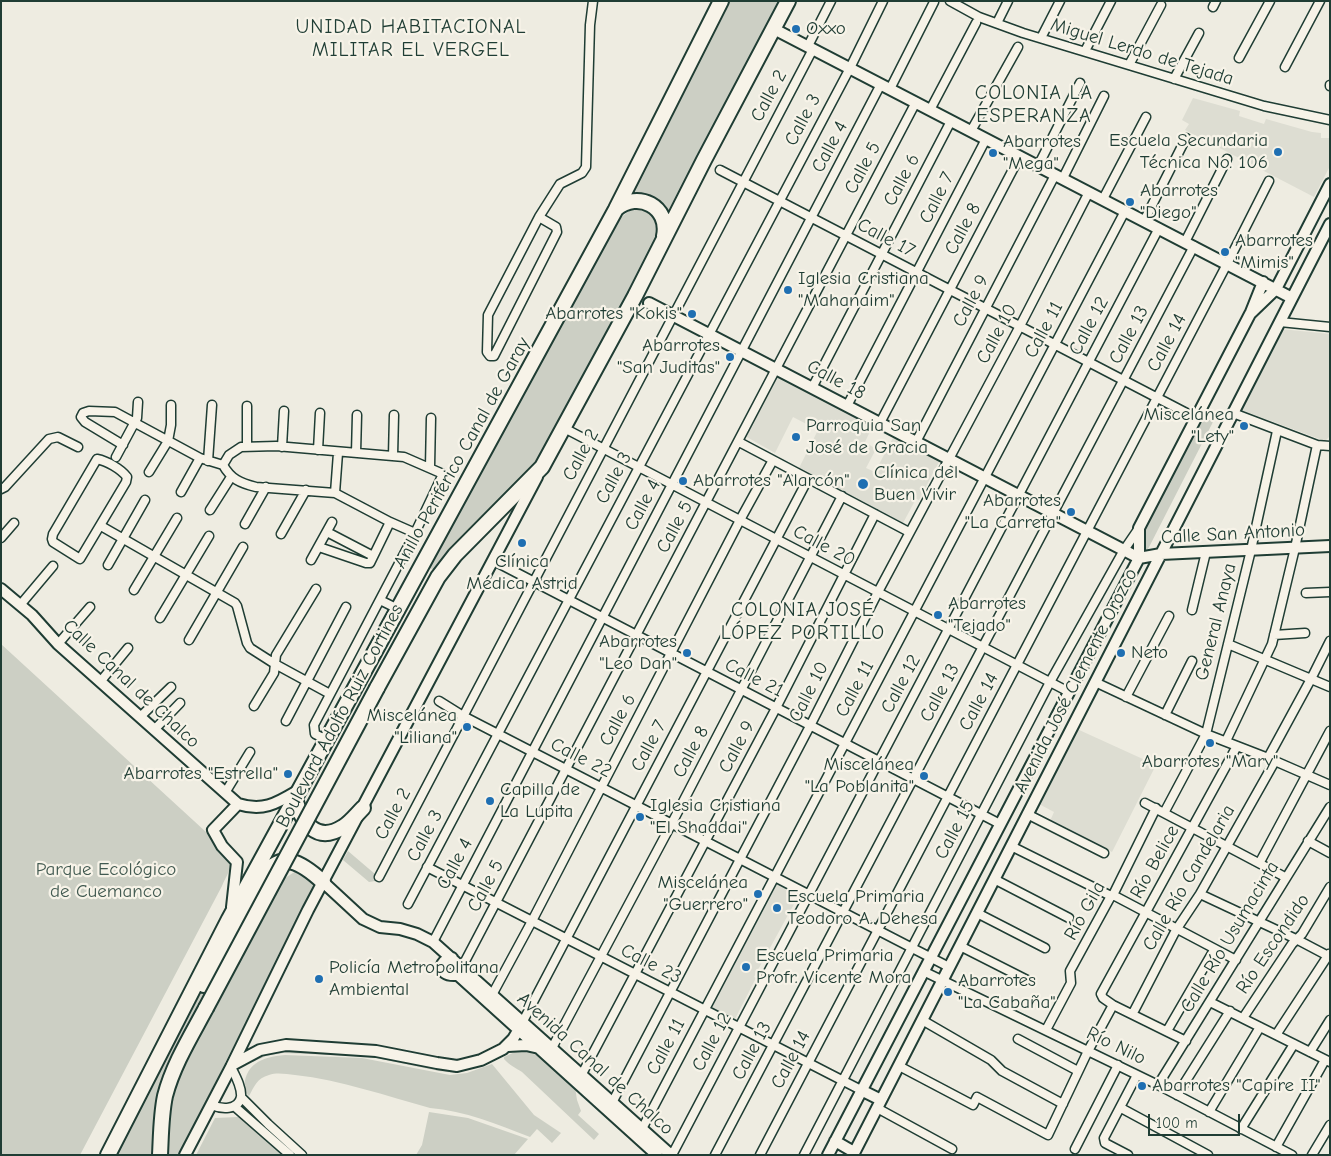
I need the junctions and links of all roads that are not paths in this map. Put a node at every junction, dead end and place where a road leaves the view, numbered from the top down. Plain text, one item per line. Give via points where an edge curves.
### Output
1 (593, 1) edge
2 (721, 1) edge
3 (788, 1) edge
4 (831, 1) edge
5 (883, 1) edge
6 (950, 1) edge
7 (1008, 1) edge
8 (1060, 1) edge
9 (1111, 1) edge
10 (1270, 1) edge
11 (1320, 1) edge
12 (934, 2) edge
13 (1161, 5) dead end
14 (976, 23) dead end
15 (997, 23) junction
16 (774, 29) junction
17 (1199, 33) dead end
18 (1041, 38) junction
19 (1018, 46) dead end
20 (810, 48) junction
21 (1085, 51) junction
22 (1239, 58) dead end
23 (1129, 65) junction
24 (1285, 67) dead end
25 (850, 68) junction
26 (1174, 79) junction
27 (1080, 83) dead end
28 (886, 87) junction
29 (1104, 96) dead end
30 (916, 102) junction
31 (930, 110) junction
32 (1146, 117) dead end
33 (1330, 120) edge
34 (952, 121) junction
35 (971, 131) junction
36 (1186, 138) dead end
37 (986, 139) junction
38 (1020, 156) junction
39 (1227, 159) dead end
40 (1038, 166) junction
41 (720, 170) dead end
42 (1059, 177) junction
43 (1269, 181) dead end
44 (743, 182) junction
45 (1330, 184) edge
46 (1089, 192) junction
47 (1102, 199) junction
48 (779, 200) junction
49 (616, 208) junction
50 (1125, 211) junction
51 (539, 217) junction
52 (812, 217) junction
53 (1144, 221) junction
54 (1330, 224) edge
55 (1159, 228) junction
56 (846, 235) junction
57 (662, 242) junction
58 (1189, 244) junction
59 (882, 254) junction
60 (1227, 264) junction
61 (917, 272) junction
62 (1262, 282) junction
63 (950, 289) junction
64 (1276, 289) junction
65 (1292, 298) junction
66 (649, 303) dead end
67 (986, 308) junction
68 (1250, 314) junction
69 (673, 315) junction
70 (1280, 322) junction
71 (1020, 326) junction
72 (1330, 327) edge
73 (708, 334) junction
74 (1055, 344) junction
75 (742, 351) junction
76 (1089, 362) junction
77 (776, 369) junction
78 (1123, 380) junction
79 (812, 388) junction
80 (1157, 397) junction
81 (138, 402) dead end
82 (171, 405) dead end
83 (212, 405) dead end
84 (247, 406) dead end
85 (847, 406) junction
86 (284, 411) dead end
87 (320, 413) dead end
88 (1233, 413) junction
89 (358, 415) dead end
90 (394, 415) dead end
91 (431, 418) dead end
92 (1196, 418) junction
93 (135, 423) junction
94 (880, 423) junction
95 (564, 428) junction
96 (1277, 431) junction
97 (168, 441) junction
98 (739, 442) junction
99 (916, 442) junction
100 (123, 445) junction
101 (1317, 445) junction
102 (247, 446) junction
103 (1330, 446) edge
104 (78, 447) dead end
105 (282, 447) junction
106 (603, 448) junction
107 (318, 450) junction
108 (338, 453) junction
109 (356, 453) junction
110 (393, 456) junction
111 (116, 457) dead end
112 (948, 458) junction
113 (204, 459) junction
114 (773, 460) junction
115 (223, 464) junction
116 (430, 467) junction
117 (542, 467) junction
118 (638, 467) junction
119 (149, 472) dead end
120 (231, 477) junction
121 (984, 478) junction
122 (808, 479) junction
123 (672, 484) junction
124 (266, 487) junction
125 (1, 489) edge
126 (306, 490) junction
127 (181, 492) dead end
128 (335, 493) junction
129 (1018, 495) junction
130 (842, 496) junction
131 (145, 500) dead end
132 (706, 502) junction
133 (210, 510) dead end
134 (1053, 513) junction
135 (875, 514) junction
136 (177, 518) dead end
137 (740, 520) junction
138 (332, 522) dead end
139 (390, 522) junction
140 (14, 523) dead end
141 (246, 524) dead end
142 (101, 526) junction
143 (1140, 528) junction
144 (1087, 531) junction
145 (327, 532) junction
146 (909, 532) junction
147 (415, 533) junction
148 (281, 534) dead end
149 (209, 536) dead end
150 (1, 538) edge
151 (122, 538) junction
152 (776, 538) junction
153 (1330, 546) edge
154 (243, 547) dead end
155 (319, 547) junction
156 (1295, 548) junction
157 (1124, 550) junction
158 (1251, 550) junction
159 (1206, 552) junction
160 (1161, 554) junction
161 (373, 556) junction
162 (810, 556) junction
163 (154, 557) junction
164 (1139, 558) junction
165 (311, 560) dead end
166 (494, 561) junction
167 (108, 565) dead end
168 (53, 566) dead end
169 (185, 574) junction
170 (845, 575) junction
171 (533, 582) junction
172 (1, 589) edge
173 (316, 589) dead end
174 (134, 590) dead end
175 (216, 592) junction
176 (878, 592) junction
177 (1330, 592) edge
178 (1306, 593) dead end
179 (380, 600) junction
180 (568, 600) junction
181 (21, 604) junction
182 (90, 606) dead end
183 (346, 607) dead end
184 (398, 609) junction
185 (1192, 610) dead end
186 (914, 611) junction
187 (1169, 616) dead end
188 (160, 618) dead end
189 (602, 618) junction
190 (948, 629) junction
191 (1305, 633) dead end
192 (636, 635) junction
193 (1274, 635) junction
194 (189, 640) dead end
195 (1330, 641) edge
196 (58, 644) junction
197 (1228, 644) junction
198 (983, 647) junction
199 (128, 648) dead end
200 (672, 654) junction
201 (1265, 660) junction
202 (1192, 661) dead end
203 (275, 664) junction
204 (1017, 664) junction
205 (706, 672) junction
206 (1311, 679) junction
207 (100, 682) junction
208 (307, 682) junction
209 (1050, 682) junction
210 (1095, 682) junction
211 (171, 687) dead end
212 (1330, 687) edge
213 (742, 690) junction
214 (1069, 692) junction
215 (330, 694) junction
216 (1126, 697) junction
217 (1086, 700) junction
218 (439, 701) dead end
219 (180, 703) dead end
220 (254, 706) dead end
221 (776, 708) junction
222 (1165, 715) junction
223 (463, 716) junction
224 (140, 717) junction
225 (286, 721) dead end
226 (810, 726) junction
227 (154, 730) junction
228 (1330, 731) edge
229 (498, 733) junction
230 (1206, 734) junction
231 (327, 740) junction
232 (1226, 741) junction
233 (845, 744) junction
234 (1237, 746) junction
235 (532, 751) junction
236 (250, 752) dead end
237 (1271, 759) junction
238 (879, 761) junction
239 (566, 769) junction
240 (1306, 774) junction
241 (913, 779) junction
242 (1330, 785) edge
243 (601, 787) junction
244 (1020, 787) junction
245 (225, 794) junction
246 (297, 794) junction
247 (1037, 796) junction
248 (947, 797) junction
249 (1145, 802) dead end
250 (636, 805) junction
251 (235, 806) junction
252 (1330, 807) edge
253 (363, 808) junction
254 (1156, 808) junction
255 (1164, 813) junction
256 (982, 814) junction
257 (1028, 814) junction
258 (672, 823) junction
259 (1000, 824) junction
260 (1193, 828) junction
261 (1308, 840) junction
262 (706, 841) junction
263 (1011, 846) junction
264 (1228, 846) junction
265 (1104, 853) dead end
266 (1330, 853) edge
267 (740, 858) junction
268 (1260, 862) junction
269 (427, 867) junction
270 (775, 876) junction
271 (379, 877) dead end
272 (1285, 877) junction
273 (994, 879) junction
274 (323, 882) junction
275 (462, 885) junction
276 (1330, 887) edge
277 (809, 894) junction
278 (1200, 894) junction
279 (1112, 896) junction
280 (496, 902) junction
281 (408, 904) dead end
282 (843, 912) junction
283 (1145, 912) junction
284 (977, 913) junction
285 (1069, 918) dead end
286 (229, 919) junction
287 (532, 921) junction
288 (1258, 922) junction
289 (878, 930) junction
290 (1176, 930) junction
291 (567, 939) junction
292 (1296, 939) junction
293 (433, 942) junction
294 (960, 946) junction
295 (911, 947) junction
296 (1045, 948) dead end
297 (1214, 950) junction
298 (1329, 955) edge
299 (601, 956) junction
300 (931, 957) junction
301 (452, 958) junction
302 (1236, 960) junction
303 (462, 967) junction
304 (949, 967) junction
305 (923, 971) junction
306 (635, 974) junction
307 (942, 980) junction
308 (1028, 981) dead end
309 (670, 992) junction
310 (492, 995) junction
311 (1210, 1002) junction
312 (1113, 1005) junction
313 (704, 1010) junction
314 (1230, 1011) junction
315 (1133, 1013) junction
316 (1243, 1018) junction
317 (922, 1020) junction
318 (1330, 1020) edge
319 (176, 1024) junction
320 (520, 1025) junction
321 (739, 1027) junction
322 (1260, 1027) junction
323 (1046, 1030) junction
324 (1167, 1031) junction
325 (1276, 1035) junction
326 (1018, 1039) dead end
327 (1186, 1041) junction
328 (1294, 1044) junction
329 (773, 1045) junction
330 (505, 1047) junction
331 (539, 1048) junction
332 (552, 1048) junction
333 (1088, 1051) junction
334 (1310, 1052) junction
335 (1327, 1061) edge
336 (808, 1063) junction
337 (232, 1066) junction
338 (899, 1066) junction
339 (1118, 1066) junction
340 (1078, 1071) junction
341 (582, 1074) junction
342 (1138, 1075) junction
343 (843, 1081) junction
344 (1158, 1085) junction
345 (861, 1090) junction
346 (1177, 1095) junction
347 (241, 1096) junction
348 (613, 1101) junction
349 (879, 1104) junction
350 (1063, 1104) junction
351 (211, 1105) junction
352 (234, 1106) junction
353 (1120, 1108) junction
354 (1209, 1112) junction
355 (1330, 1125) edge
356 (265, 1127) junction
357 (642, 1129) junction
358 (1241, 1129) junction
359 (835, 1141) junction
360 (1276, 1147) junction
361 (1076, 1148) dead end
362 (952, 1149) dead end
363 (856, 1154) edge
364 (108, 1155) edge
365 (160, 1155) edge
366 (184, 1155) edge
367 (290, 1155) edge
368 (302, 1155) edge
369 (657, 1155) edge
370 (672, 1155) edge
371 (715, 1155) edge
372 (760, 1155) edge
373 (804, 1155) edge
374 (828, 1155) edge
375 (1128, 1155) edge
376 (1208, 1155) edge
377 (1292, 1155) edge
378 (1312, 1155) edge

1 - 51 street via 586,167 582,173 560,184
2 - 49 highway, Anillo Periférico Canal de Garay
3 - 16 highway
4 - 20 street, Calle 2
5 - 25 street, Calle 3
6 - 15 street, Miguel Lerdo de Tejada
7 - 15 street
8 - 18 street
9 - 21 street
10 - 22 street
11 - 24 street
12 - 28 street, Calle 4
13 - 23 street
14 - 31 street
15 - 18 street, Miguel Lerdo de Tejada
16 - 20 street
16 - 57 highway
17 - 26 street
18 - 21 street, Miguel Lerdo de Tejada
19 - 35 street
20 - 25 street
20 - 44 street, Calle 2
21 - 23 street, Miguel Lerdo de Tejada
23 - 26 street, Miguel Lerdo de Tejada
25 - 28 street
25 - 48 street, Calle 3
26 - 33 street, Miguel Lerdo de Tejada via 1264,106
27 - 40 street
28 - 30 street
28 - 52 street, Calle 4
29 - 42 street, Calle 9
30 - 31 street
30 - 56 street, Calle 5
31 - 34 street
32 - 47 street
34 - 35 street
34 - 59 street, Calle 6
35 - 37 street
36 - 53 street
37 - 38 street
37 - 61 street, Calle 7
38 - 40 street
38 - 63 street, Calle 8
39 - 58 street, Calle 13
40 - 42 street
41 - 44 street, Calle 17
42 - 46 street
42 - 67 street, Calle 9
43 - 60 street, Calle 14
44 - 48 street, Calle 17
44 - 69 street, Calle 2
45 - 64 street
46 - 47 street
46 - 71 street, Calle 10
47 - 50 street
48 - 52 street, Calle 17
48 - 73 street, Calle 3
49 - 57 highway via 634,200 653,205 664,222
49 - 184 highway, Anillo Periférico Canal de Garay
50 - 53 street
50 - 74 street, Calle 11
51 - 51 street via 488,315 487,352 490,356 494,356 557,232 556,227
52 - 56 street, Calle 17
52 - 75 street, Calle 4
53 - 55 street
54 - 65 street, Avenida José Clemente Orozco
55 - 58 street
55 - 76 street, Calle 12
56 - 59 street, Calle 17
56 - 77 street, Calle 5
57 - 95 highway
58 - 60 street
58 - 78 street, Calle 13
59 - 61 street, Calle 17
59 - 79 street, Calle 6
60 - 62 street
60 - 80 street, Calle 14
61 - 63 street, Calle 17
61 - 85 street, Calle 7
62 - 64 street
62 - 68 street
63 - 67 street, Calle 17
63 - 94 street, Calle 8
64 - 65 street
64 - 68 street
65 - 70 street, Avenida José Clemente Orozco
66 - 69 street, Calle 18
67 - 71 street, Calle 17
67 - 99 street, Calle 9
68 - 92 street, Avenida José Clemente Orozco
69 - 73 street, Calle 18
69 - 106 street, Calle 2
70 - 72 street
70 - 88 street, Avenida José Clemente Orozco
71 - 74 street, Calle 17
71 - 112 street, Calle 10
73 - 75 street, Calle 18
73 - 118 street, Calle 3
74 - 76 street, Calle 17
74 - 121 street, Calle 11
75 - 77 street, Calle 18
75 - 123 street, Calle 4
76 - 78 street, Calle 17
76 - 129 street, Calle 12
77 - 79 street, Calle 18
77 - 98 street, Calle 5
78 - 80 street, Calle 17
78 - 134 street, Calle 13
79 - 85 street, Calle 18
80 - 92 street, Calle 17
80 - 144 street, Calle 14
81 - 93 street
82 - 97 street
83 - 113 street
84 - 102 street
85 - 94 street, Calle 18
86 - 105 street
87 - 107 street
88 - 96 street
88 - 160 street, Avenida José Clemente Orozco
89 - 109 street
90 - 110 street
91 - 116 street
92 - 143 street, Avenida José Clemente Orozco
93 - 97 street
93 - 100 street
93 - 100 street via 115,412 89,410 83,413 81,417 85,422
94 - 99 street, Calle 18
95 - 106 street, Calle 20
95 - 117 highway
96 - 101 street
96 - 158 street, General Anaya
97 - 113 street
97 - 119 street
98 - 114 street
98 - 132 street, Calle 5
99 - 112 street, Calle 18
100 - 111 street
101 - 103 street
101 - 156 street
102 - 105 street
102 - 115 street via 235,450
104 - 125 street via 58,437 49,439
105 - 107 street
106 - 118 street, Calle 20
106 - 171 street, Calle 2
107 - 108 street
108 - 109 street
108 - 128 street
109 - 110 street
110 - 116 street
112 - 121 street, Calle 18
112 - 146 street, Calle 10
113 - 115 street
113 - 127 street
114 - 122 street
114 - 137 street, Calle 6
115 - 120 street
116 - 147 street via 443,474
117 - 166 street
117 - 365 highway, Boulevard Adolfo Ruiz Cortines, bridge via 455,554 421,604 184,1048 165,1098
118 - 123 street, Calle 20
118 - 180 street, Calle 3
120 - 124 street via 245,484
120 - 133 street
121 - 129 street, Calle 18
121 - 186 street, Calle 11
122 - 130 street
122 - 152 street, Calle 7
123 - 132 street, Calle 20
123 - 189 street, Calle 4
124 - 126 street
124 - 141 street
126 - 128 street
126 - 148 street
128 - 139 street
129 - 134 street, Calle 18
129 - 190 street, Calle 12
130 - 135 street
130 - 162 street, Calle 8
131 - 151 street
132 - 137 street, Calle 20
132 - 192 street, Calle 5
134 - 144 street, Calle 18
134 - 198 street, Calle 13
135 - 146 street
135 - 170 street, Calle 9
136 - 163 street
137 - 152 street, Calle 20
137 - 200 street, Calle 6
138 - 145 street
139 - 147 street
139 - 161 street
140 - 150 street
142 - 142 street via 127,476 97,459 52,539 80,559
142 - 151 street
143 - 157 street, Calle 15
143 - 164 street, Avenida José Clemente Orozco
144 - 157 street, Calle 18
144 - 204 street, Calle 14
145 - 155 street
145 - 161 street
146 - 176 street, Calle 10
147 - 179 street
149 - 169 street
151 - 163 street
151 - 167 street
152 - 162 street, Calle 20
152 - 205 street, Calle 7
153 - 156 street, Calle San Antonio
154 - 175 street
155 - 161 street via 366,563 370,563
155 - 165 street
156 - 158 street, Calle San Antonio
156 - 193 street
157 - 164 street, Calle 18
157 - 209 street, Calle 15
158 - 159 street, Calle San Antonio
158 - 197 street, General Anaya
159 - 160 street, Calle San Antonio
159 - 185 street
160 - 164 street, Calle San Antonio
160 - 210 street, Avenida José Clemente Orozco
162 - 170 street, Calle 20
162 - 213 street, Calle 8
163 - 169 street
163 - 174 street
164 - 214 street, Avenida José Clemente Orozco
166 - 171 street, Calle 21
166 - 253 street
168 - 181 street
169 - 175 street
169 - 188 street
170 - 176 street, Calle 20
170 - 221 street, Calle 9
171 - 180 street, Calle 21
171 - 223 street, Calle 2
172 - 181 street, Calle Canal de Chalco
173 - 203 street via 276,654
175 - 194 street
175 - 203 street via 237,606 249,647
176 - 186 street, Calle 20
176 - 226 street, Calle 10
177 - 178 street
179 - 184 street
179 - 215 street
180 - 189 street, Calle 21
180 - 229 street, Calle 3
181 - 196 street, Calle Canal de Chalco
182 - 196 street
183 - 208 street
184 - 231 highway, Anillo Periférico Canal de Garay
186 - 190 street, Calle 20
186 - 233 street, Calle 11
187 - 216 street
189 - 192 street, Calle 21
189 - 235 street, Calle 4
190 - 198 street, Calle 20
190 - 238 street, Calle 12
191 - 193 street
192 - 200 street, Calle 21
192 - 239 street, Calle 5
193 - 201 street
195 - 206 street, Calle Río Candelaria
196 - 207 street, Calle Canal de Chalco
197 - 201 street
197 - 230 street, General Anaya
198 - 204 street, Calle 20
198 - 241 street, Calle 13
199 - 207 street
200 - 205 street, Calle 21
200 - 243 street, Calle 6
201 - 206 street
201 - 232 street
202 - 222 street
203 - 208 street
203 - 220 street via 274,673
204 - 209 street, Calle 20
204 - 248 street, Calle 14
205 - 213 street, Calle 21
205 - 250 street, Calle 7
206 - 212 street
206 - 237 street, Calle Río Candelaria
207 - 224 street, Calle Canal de Chalco
208 - 215 street
208 - 225 street
209 - 214 street, Calle 20
209 - 256 street, Calle 15
210 - 216 street
210 - 217 street, Avenida José Clemente Orozco
211 - 224 street
213 - 221 street, Calle 21
213 - 258 street, Calle 8
214 - 217 street
214 - 244 street, Avenida José Clemente Orozco
215 - 231 street via 314,725 315,734
216 - 222 street
217 - 247 street, Avenida José Clemente Orozco
218 - 223 street, Calle 22
219 - 227 street
221 - 226 street, Calle 21
221 - 262 street, Calle 9
222 - 230 street
223 - 229 street, Calle 22
223 - 271 street, Calle 2
224 - 227 street, Calle Canal de Chalco
226 - 233 street, Calle 21
226 - 267 street, Calle 10
227 - 245 street, Calle Canal de Chalco
228 - 240 street
229 - 235 street, Calle 22
229 - 269 street, Calle 3
230 - 232 street
230 - 255 street
231 - 246 highway, Anillo Periférico Canal de Garay
232 - 234 street
233 - 238 street, Calle 21
233 - 270 street, Calle 11
234 - 237 street
234 - 260 street, Río Belice
235 - 239 street, Calle 22
235 - 275 street, Calle 4
236 - 245 street
237 - 240 street
237 - 264 street, Calle Río Candelaria
238 - 241 street, Calle 21
238 - 277 street, Calle 12
239 - 243 street, Calle 22
239 - 280 street, Calle 5
240 - 242 street
240 - 268 street
241 - 248 street, Calle 21
241 - 282 street, Calle 13
243 - 250 street, Calle 22
243 - 287 street, Calle 6
244 - 247 street
244 - 259 street, Avenida José Clemente Orozco
245 - 251 street, Calle Canal de Chalco
246 - 251 street, Calle Canal de Chalco via 262,808
246 - 253 highway via 300,814 317,832 336,831
246 - 286 highway, Anillo Periférico Canal de Garay
247 - 257 street, Avenida José Clemente Orozco
248 - 256 street, Calle 21
248 - 289 street, Calle 14
249 - 254 street
250 - 258 street, Calle 22
250 - 291 street, Calle 7
251 - 286 street via 213,830 237,862
252 - 261 street, Calle Río Usumacinta
253 - 274 street
254 - 255 street
254 - 279 street, Río Gila
255 - 260 street
256 - 259 street, Calle 21
256 - 295 street, Calle 15
257 - 263 street, Avenida José Clemente Orozco
257 - 265 street
258 - 262 street, Calle 22
258 - 299 street, Calle 8
259 - 300 street, Avenida José Clemente Orozco
260 - 264 street
260 - 283 street, Río Belice
261 - 266 street
261 - 272 street, Calle Río Usumacinta
262 - 267 street, Calle 22
262 - 306 street, Calle 9
263 - 273 street, Avenida José Clemente Orozco
263 - 279 street
264 - 268 street
264 - 278 street, Calle Río Candelaria
267 - 270 street, Calle 22
267 - 309 street, Calle 10
268 - 272 street
269 - 275 street, Calle 23
269 - 281 street, Calle 3
270 - 277 street, Calle 22
270 - 313 street, Calle 11
272 - 288 street, Calle Río Usumacinta
273 - 284 street, Avenida José Clemente Orozco
273 - 285 street
274 - 293 street, Avenida Canal de Chalco via 363,919 380,927 417,934
274 - 319 highway via 297,862 286,861 268,868 219,963
274 - 337 street
275 - 280 street, Calle 23
275 - 293 street, Calle 4
276 - 292 street, Río Escondido
277 - 282 street, Calle 22
277 - 321 street, Calle 12
278 - 288 street
278 - 290 street, Calle Río Candelaria
279 - 283 street
279 - 323 street, Río Gila via 1070,971 1071,984
280 - 287 street, Calle 23
280 - 303 street, Calle 5
282 - 289 street, Calle 22
282 - 329 street, Calle 13
283 - 290 street
283 - 312 street, Río Belice via 1101,994
284 - 294 street, Avenida José Clemente Orozco
284 - 296 street
286 - 319 highway
287 - 291 street, Calle 23
287 - 310 street, Calle 6
288 - 292 street
288 - 302 street, Calle Río Usumacinta
289 - 295 street, Calle 22
289 - 336 street, Calle 14
290 - 297 street
290 - 315 street, Calle Río Candelaria
291 - 299 street, Calle 23
291 - 320 street, Calle 7
292 - 298 street
292 - 316 street, Río Escondido
293 - 301 street, Avenida Canal de Chalco
294 - 304 street, Avenida José Clemente Orozco
294 - 308 street
295 - 300 street, Calle 22
295 - 343 street, Calle 15
297 - 302 street
297 - 324 street
298 - 325 street
299 - 306 street, Calle 23
299 - 332 street, Calle 8
300 - 304 street, Calle 22
300 - 305 street, Avenida José Clemente Orozco
301 - 303 street, Avenida Canal de Chalco
301 - 320 street, Avenida Canal de Chalco via 442,964 444,973 458,975
302 - 311 street, Calle Río Usumacinta
303 - 310 street, Avenida Canal de Chalco
304 - 307 street, Avenida José Clemente Orozco
305 - 307 street, Río Nilo
305 - 345 street, Avenida José Clemente Orozco
306 - 309 street, Calle 23
306 - 341 street, Calle 9
307 - 317 street, Avenida José Clemente Orozco
307 - 323 street, Río Nilo
309 - 313 street, Calle 23
309 - 348 street, Calle 10
310 - 320 street, Avenida Canal de Chalco
311 - 314 street
311 - 327 street, Calle Río Usumacinta
312 - 315 street
312 - 333 street
313 - 321 street, Calle 23
313 - 357 street, Calle 11
314 - 316 street
314 - 346 street, Río Escondido
315 - 324 street
316 - 322 street
317 - 338 street, Avenida José Clemente Orozco
317 - 350 street via 990,1060 1002,1071
318 - 334 street
319 - 364 highway
320 - 330 street via 514,1039
320 - 331 street, Avenida Canal de Chalco
320 - 332 street, Avenida Canal de Chalco
321 - 329 street, Calle 23
321 - 370 street, Calle 12
322 - 325 street
322 - 354 street
323 - 333 street, Río Nilo
324 - 327 street
325 - 328 street
326 - 340 street
327 - 344 street, Calle Río Usumacinta
328 - 334 street
328 - 358 street
329 - 336 street, Calle 23
329 - 371 street, Calle 13
330 - 331 street via 526,1045
330 - 337 street via 481,1060 447,1065 376,1051 286,1045 260,1050
331 - 369 street, Avenida Canal de Chalco
332 - 341 street, Avenida Canal de Chalco
333 - 339 street, Río Nilo
333 - 340 street
334 - 335 street
335 - 360 street
336 - 343 street, Calle 23
336 - 372 street, Calle 14
337 - 347 street
337 - 351 street
338 - 349 street, Avenida José Clemente Orozco
338 - 350 street via 973,1105 976,1098 1048,1135
339 - 342 street, Río Nilo
339 - 361 street
340 - 350 street
341 - 348 street, Avenida Canal de Chalco
342 - 344 street, Río Nilo
342 - 353 street
343 - 345 street, Calle 23
343 - 373 street, Calle 15
344 - 346 street, Río Nilo
345 - 349 street
345 - 359 street, Avenida José Clemente Orozco
346 - 354 street, Río Nilo
347 - 352 street
347 - 356 street
348 - 357 street, Avenida Canal de Chalco
349 - 362 street
349 - 363 street, Avenida José Clemente Orozco
351 - 352 street via 220,1108
351 - 366 street
352 - 356 street
353 - 375 street via 1104,1138 1105,1143
353 - 376 street
354 - 358 street, Río Nilo
355 - 378 street
356 - 367 street
356 - 368 street
357 - 370 street, Avenida Canal de Chalco
358 - 360 street, Río Nilo
359 - 363 street
359 - 374 street, Avenida José Clemente Orozco
360 - 377 street, Río Nilo

